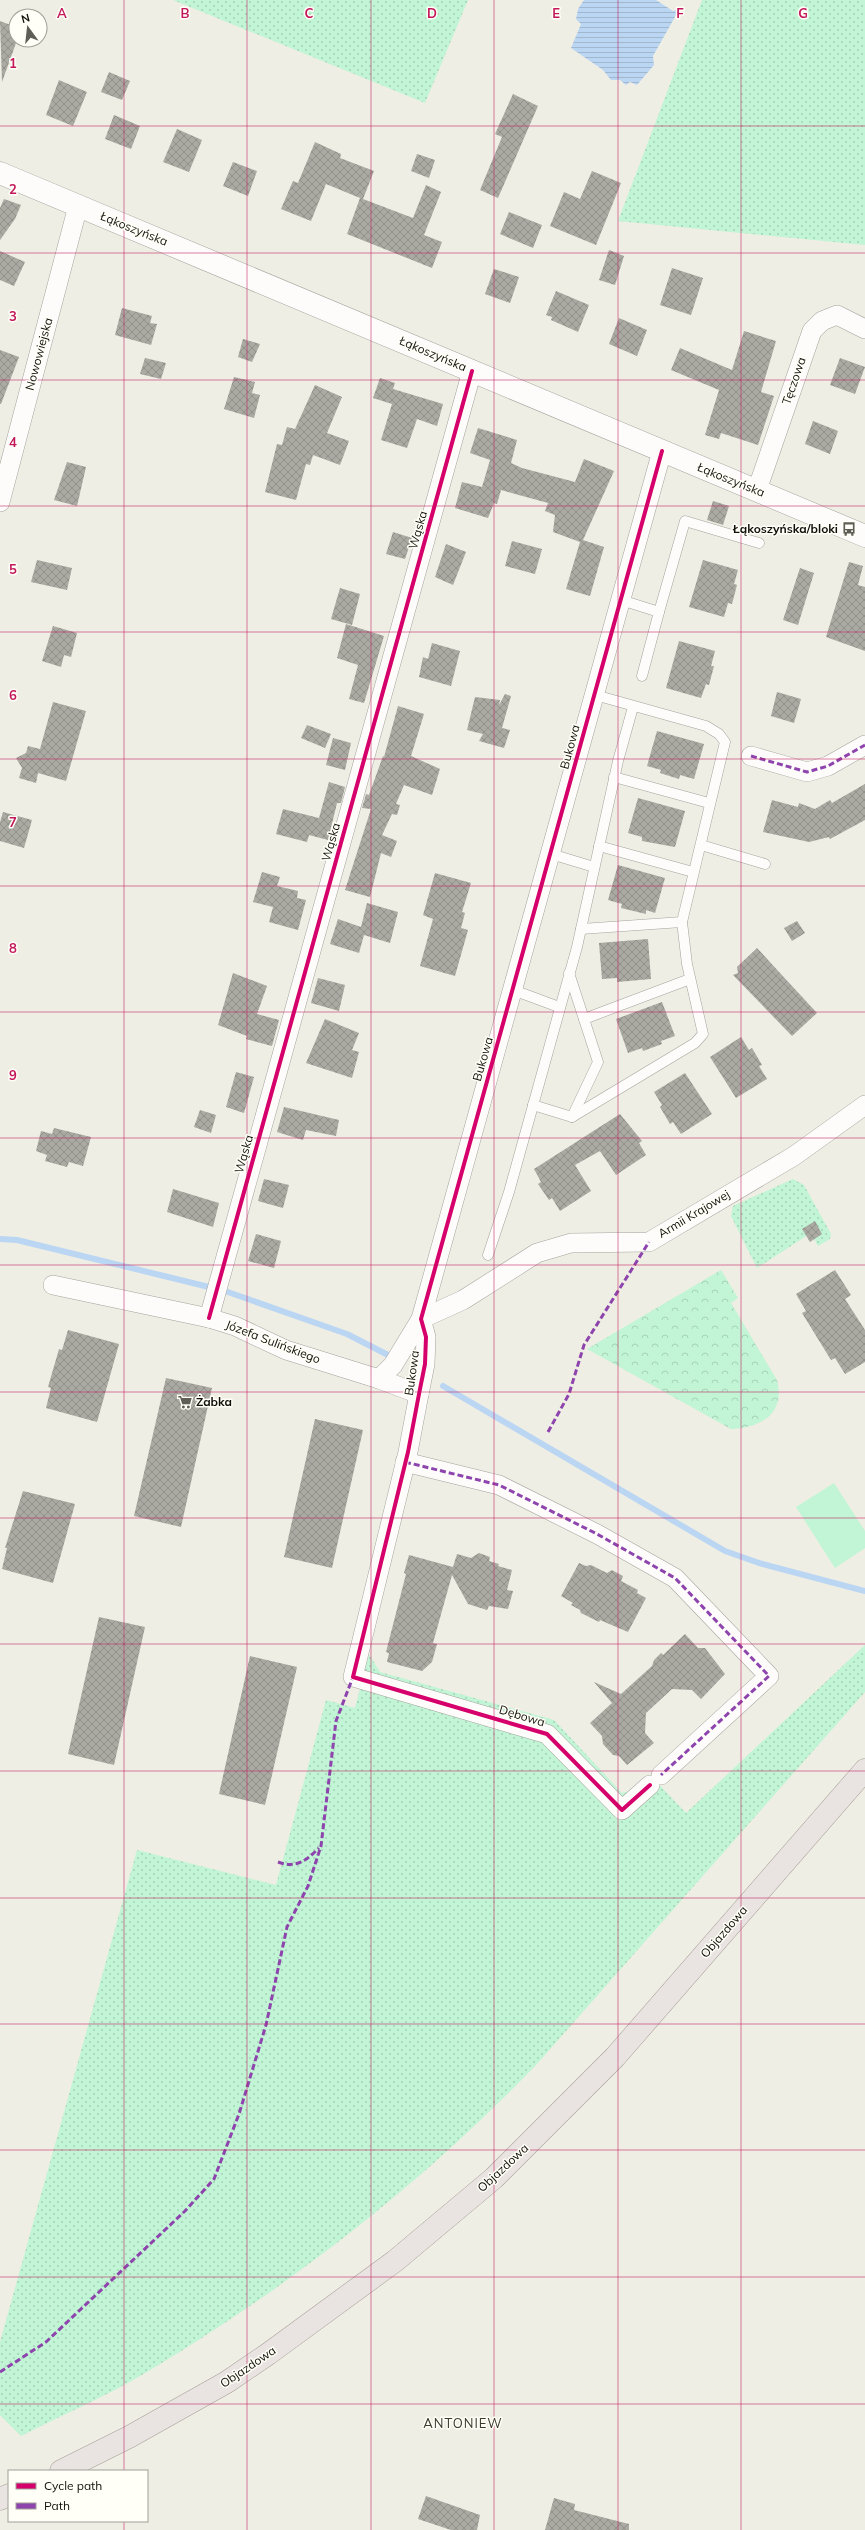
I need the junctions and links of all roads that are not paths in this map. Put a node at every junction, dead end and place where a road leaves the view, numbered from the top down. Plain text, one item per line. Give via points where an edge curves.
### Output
1 (0, 173) edge
2 (78, 206) junction
3 (865, 329) edge
4 (472, 371) junction
5 (662, 451) junction
6 (757, 490) junction
7 (0, 502) edge
8 (865, 536) edge
9 (759, 543) dead end
10 (621, 600) junction
11 (659, 612) junction
12 (642, 676) dead end
13 (595, 695) junction
14 (633, 708) junction
15 (865, 745) edge
16 (751, 756) dead end
17 (614, 777) junction
18 (709, 803) junction
19 (701, 845) junction
20 (599, 846) junction
21 (551, 854) junction
22 (765, 864) dead end
23 (594, 867) junction
24 (693, 872) junction
25 (682, 922) junction
26 (581, 929) junction
27 (569, 973) junction
28 (690, 979) junction
29 (513, 990) junction
30 (559, 1007) junction
31 (584, 1019) junction
32 (533, 1105) junction
33 (865, 1105) edge
34 (572, 1117) junction
35 (488, 1255) dead end
36 (53, 1285) dead end
37 (209, 1318) junction
38 (421, 1319) junction
39 (379, 1379) junction
40 (419, 1394) junction
41 (405, 1462) junction
42 (353, 1677) joint
43 (865, 1770) edge
44 (63, 2470) edge

1 - 2 street, Łąkoszyńska
2 - 4 street, Łąkoszyńska
2 - 7 street, Nowowiejska
3 - 6 street, Tęczowa via 837,315 822,321 812,331
4 - 5 street, Łąkoszyńska
4 - 37 street, Wąska
5 - 6 street, Łąkoszyńska
5 - 10 street, Bukowa
6 - 8 street, Łąkoszyńska
9 - 11 lane via 685,521
10 - 11 lane
10 - 13 street, Bukowa
11 - 12 lane
13 - 14 lane
13 - 21 street, Bukowa
14 - 17 lane
14 - 18 lane via 706,726 719,734 724,742
15 - 16 street via 828,766 807,772
17 - 18 lane
17 - 20 lane
18 - 19 lane
19 - 22 lane
19 - 24 lane
20 - 23 lane
20 - 24 lane
21 - 23 lane
21 - 29 street, Bukowa
23 - 26 lane
24 - 25 lane
25 - 26 lane
25 - 28 lane
26 - 27 lane
27 - 30 lane
27 - 31 lane
28 - 31 lane
28 - 34 lane via 703,1034 694,1043
29 - 30 lane
29 - 38 street, Bukowa
30 - 32 lane
31 - 34 lane via 598,1062
32 - 34 lane
32 - 35 lane via 509,1192
33 - 38 street, Armii Krajowej via 794,1156 649,1242 571,1242 537,1253 463,1300
36 - 37 street, Józefa Sulińskiego
37 - 39 street, Józefa Sulińskiego via 235,1326 286,1350
38 - 39 street via 394,1365
38 - 40 street, Bukowa via 426,1337 425,1364
39 - 40 street, Józefa Sulińskiego
40 - 41 street, Bukowa
41 - 42 street, Bukowa
41 - 42 street, Dębowa via 499,1485 597,1534 674,1578 769,1676 622,1810 547,1734
43 - 44 main road, Objazdowa via 614,2057 494,2178 395,2261 227,2382

